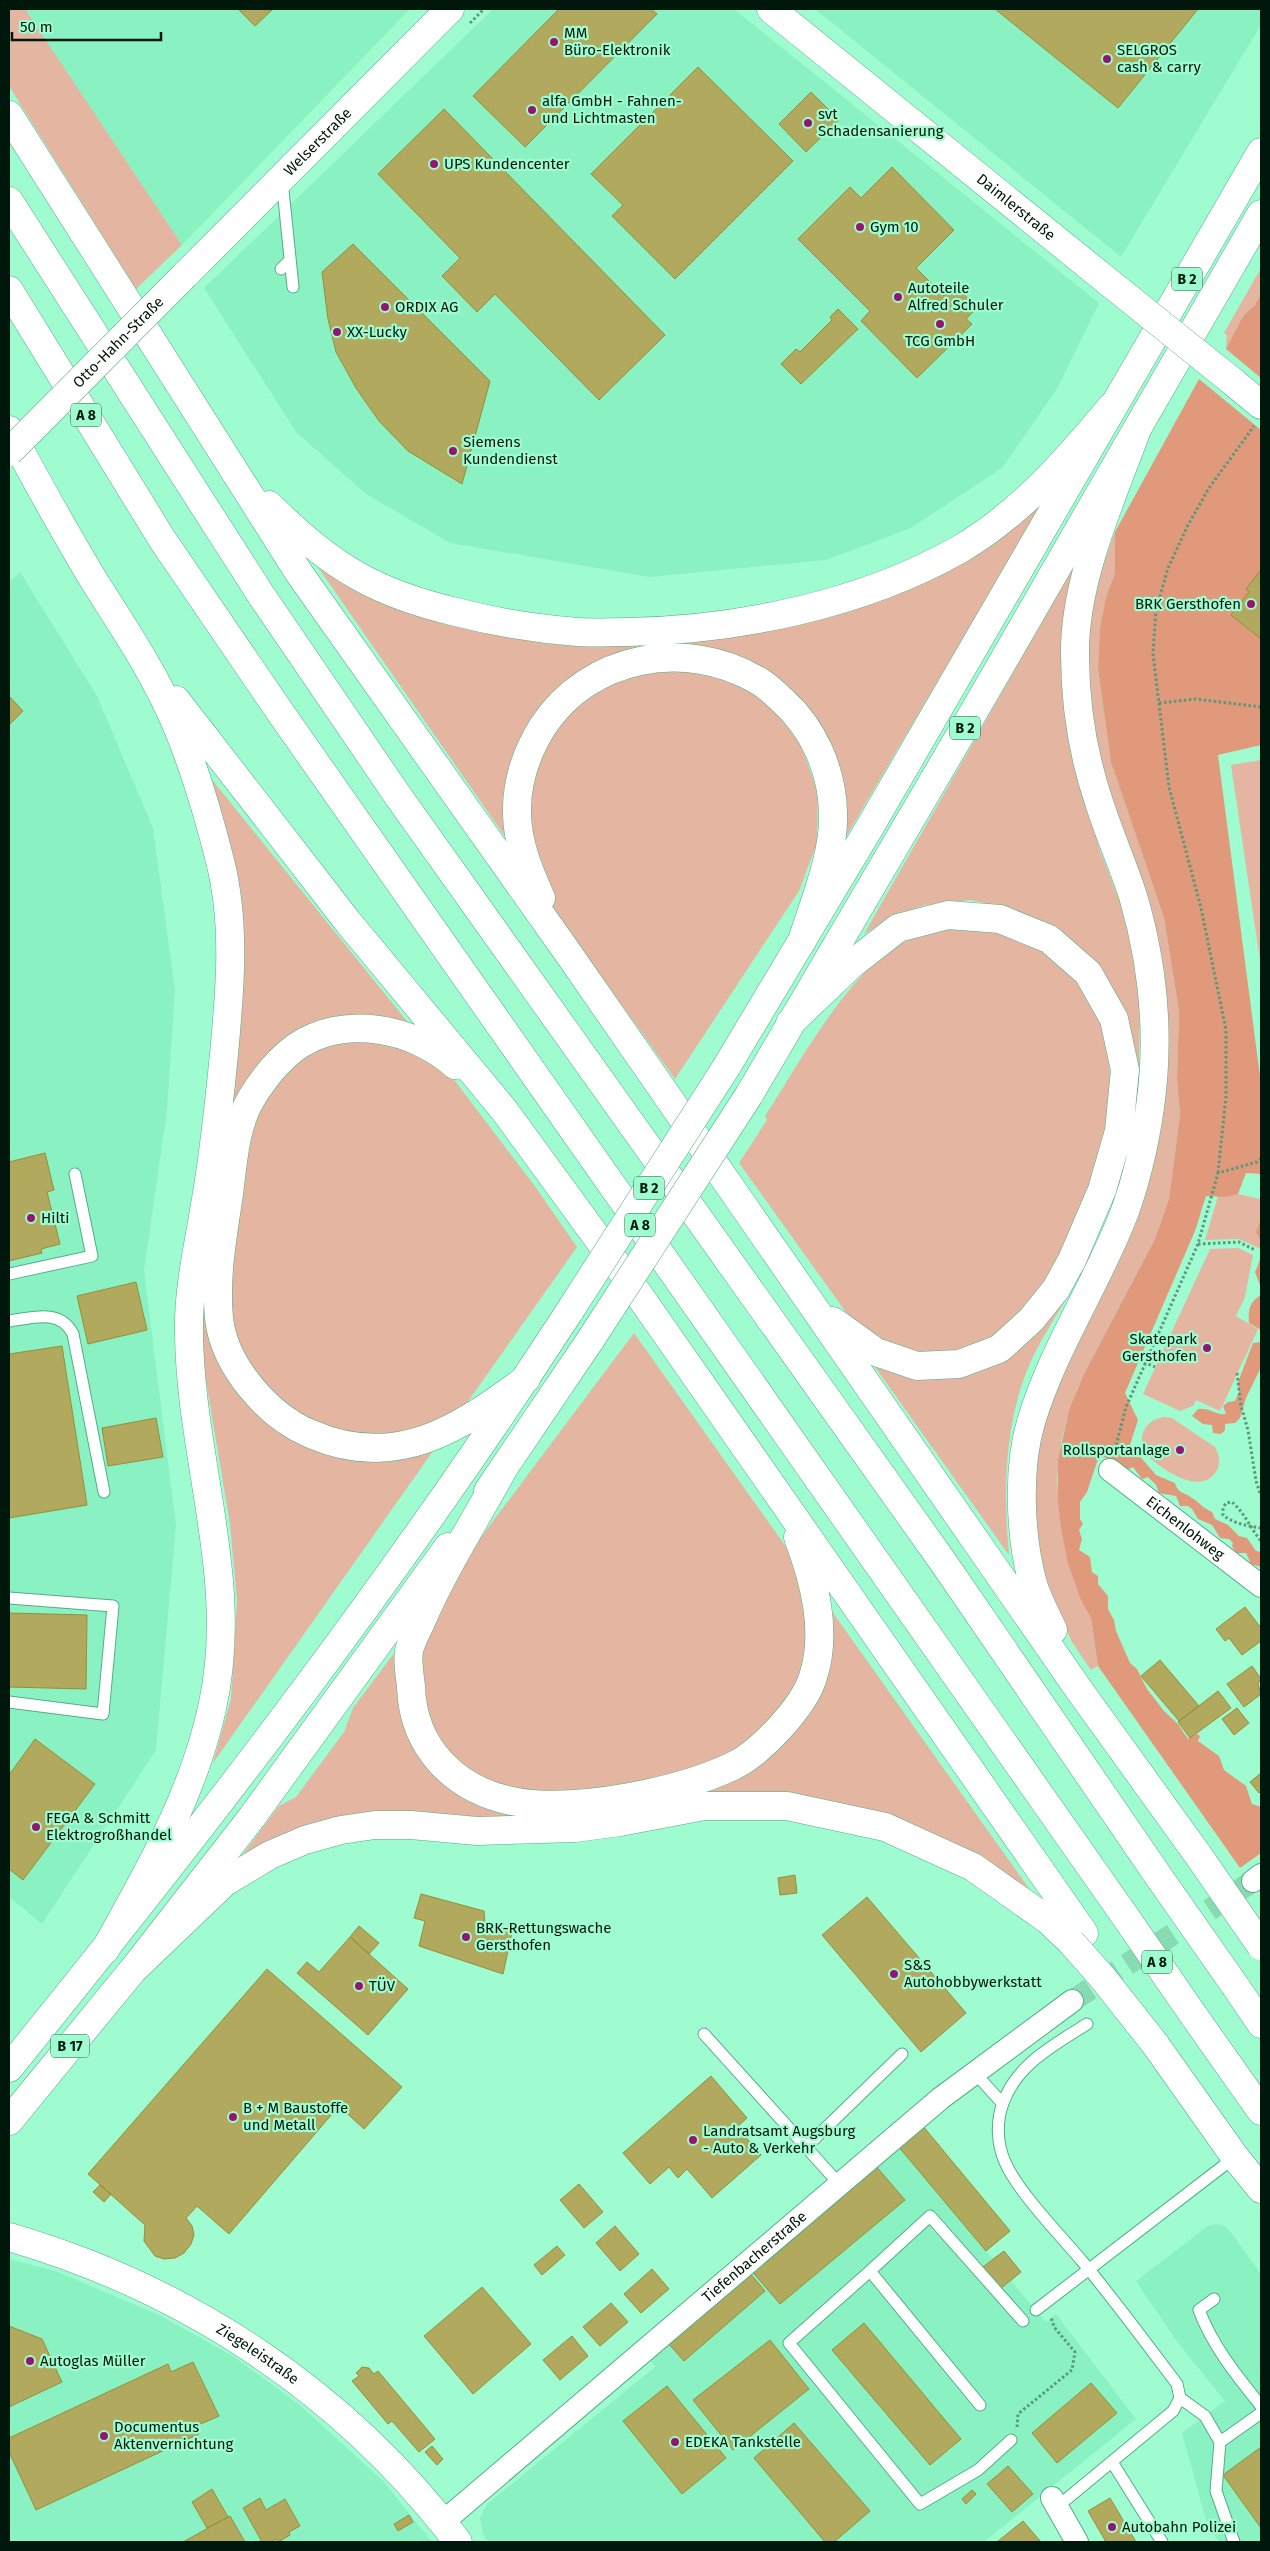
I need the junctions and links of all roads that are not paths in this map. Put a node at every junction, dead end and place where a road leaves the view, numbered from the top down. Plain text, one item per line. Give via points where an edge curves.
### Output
1 (450, 9) edge
2 (771, 9) edge
3 (9, 115) edge
4 (1261, 152) edge
5 (282, 178) junction
6 (9, 202) edge
7 (1261, 214) edge
8 (290, 260) junction
9 (281, 269) dead end
10 (185, 275) joint
11 (293, 287) dead end
12 (9, 290) edge
13 (1112, 406) junction
14 (1260, 413) edge
15 (9, 430) edge
16 (1136, 432) junction
17 (9, 452) edge
18 (228, 464) junction
19 (143, 660) junction
20 (802, 941) junction
21 (568, 953) junction
22 (790, 1023) junction
23 (504, 1110) junction
24 (75, 1174) dead end
25 (9, 1274) edge
26 (799, 1286) junction
27 (9, 1322) edge
28 (526, 1379) junction
29 (1110, 1470) road end
30 (502, 1471) junction
31 (104, 1492) dead end
32 (786, 1505) junction
33 (1261, 1586) edge
34 (9, 1598) edge
35 (1077, 1687) junction
36 (9, 1702) edge
37 (1077, 1938) junction
38 (1261, 1946) edge
39 (105, 1950) junction
40 (132, 1971) junction
41 (1072, 2001) tunnel mouth
42 (1087, 2024) dead end
43 (1261, 2024) edge
44 (704, 2034) dead end
45 (902, 2054) dead end
46 (9, 2068) edge
47 (975, 2073) junction
48 (1002, 2103) junction
49 (1261, 2111) edge
50 (9, 2121) edge
51 (806, 2147) junction
52 (1235, 2157) junction
53 (840, 2185) junction
54 (1261, 2189) edge
55 (9, 2236) edge
56 (1088, 2269) junction
57 (870, 2271) junction
58 (1214, 2298) dead end
59 (1036, 2310) dead end
60 (1023, 2321) dead end
61 (1180, 2398) junction
62 (980, 2405) dead end
63 (1261, 2406) edge
64 (1261, 2413) edge
65 (1014, 2435) road end
66 (1220, 2442) junction
67 (1112, 2462) junction
68 (1055, 2503) joint
69 (450, 2532) edge
70 (1077, 2542) edge
71 (1162, 2542) edge
72 (1234, 2542) edge

1 - 5 main road, Welserstraße
2 - 14 main road, Daimlerstraße, bridge via 1232,381
3 - 18 main road
4 - 13 main road, B 2
5 - 8 lane
5 - 10 main road, Welserstraße
6 - 43 main road, bridge via 256,587 371,756 941,1559
7 - 16 main road, B 2
8 - 9 lane
8 - 11 lane
10 - 17 main road, Otto-Hahn-Straße, bridge
12 - 49 main road, A 8, bridge via 162,540 252,671
13 - 18 main road via 1036,490 1004,519 961,548 901,579 834,601 739,622 666,631 579,632 488,620 419,603 359,577 303,539
13 - 20 main road, B 2
15 - 19 main road via 48,503
16 - 22 main road, B 2 via 889,859
16 - 35 main road via 1093,548 1074,652 1084,752 1098,802 1133,897 1151,983 1155,1050 1150,1107 1141,1156 1125,1211 1053,1365 1030,1424 1022,1478 1023,1528 1033,1584
18 - 21 main road via 304,581
19 - 23 main road via 348,922
19 - 39 main road via 178,729 206,807 222,867 230,925 229,1000 223,1066 206,1204 192,1275 189,1332 192,1386 222,1596 213,1705 197,1764 164,1844
20 - 21 main road via 832,831 830,786 818,748 798,717 759,680 703,659 664,656 613,668 567,697 553,711 531,745 524,763 518,796 519,835 532,879
20 - 28 main road, B 2, bridge via 727,1066
21 - 26 main road
22 - 26 main road via 852,964 898,928 948,915 1000,919 1049,939 1088,973 1114,1019 1125,1070 1119,1130 1102,1190 1072,1260 1056,1289 1031,1320 999,1349 959,1364 917,1366 876,1352 863,1344 839,1326
22 - 30 main road, B 2, bridge via 749,1095
23 - 28 main road via 427,1044 394,1032 358,1028 324,1034 297,1047 270,1070 250,1100 237,1136 218,1282 219,1320 248,1384 270,1408 300,1430 340,1445 390,1448 416,1443 481,1413
23 - 32 main road
24 - 25 lane via 92,1256
26 - 35 main road
27 - 31 lane via 49,1315 70,1327
28 - 39 main road via 394,1568
29 - 33 street, Eichenlohweg
30 - 32 main road via 428,1604 409,1651 411,1706 425,1743 449,1772 476,1790 517,1802 563,1804 614,1799 670,1788 734,1765 764,1744 789,1718 813,1678 819,1642 817,1602
30 - 40 main road via 297,1757
32 - 37 main road
34 - 36 lane via 112,1606 103,1714
35 - 38 main road, bridge
37 - 40 main road via 973,1867 885,1827 787,1806 704,1806 575,1828 477,1832 375,1825 305,1840 225,1882
37 - 52 main road, bridge
39 - 46 main road, B 17
40 - 50 main road, B 17
41 - 47 street, Tiefenbacherstraße
42 - 48 lane via 1025,2067
44 - 51 lane
45 - 51 lane
47 - 48 lane
47 - 53 street, Tiefenbacherstraße
48 - 56 lane via 998,2123 999,2145 1006,2164
51 - 53 lane
52 - 54 main road
52 - 56 lane
53 - 69 street, Tiefenbacherstraße
55 - 69 main road, Ziegeleistraße via 60,2252 155,2291 252,2347 341,2415 410,2482
56 - 59 lane
56 - 61 lane via 1177,2384
57 - 60 lane via 930,2216
57 - 62 lane
57 - 65 lane via 789,2343 920,2504 978,2470
58 - 63 lane via 1199,2310 1207,2332
61 - 66 lane via 1205,2416
61 - 67 lane via 1173,2411
64 - 66 lane
66 - 72 lane via 1216,2491
67 - 68 lane
67 - 71 lane
68 - 70 street

